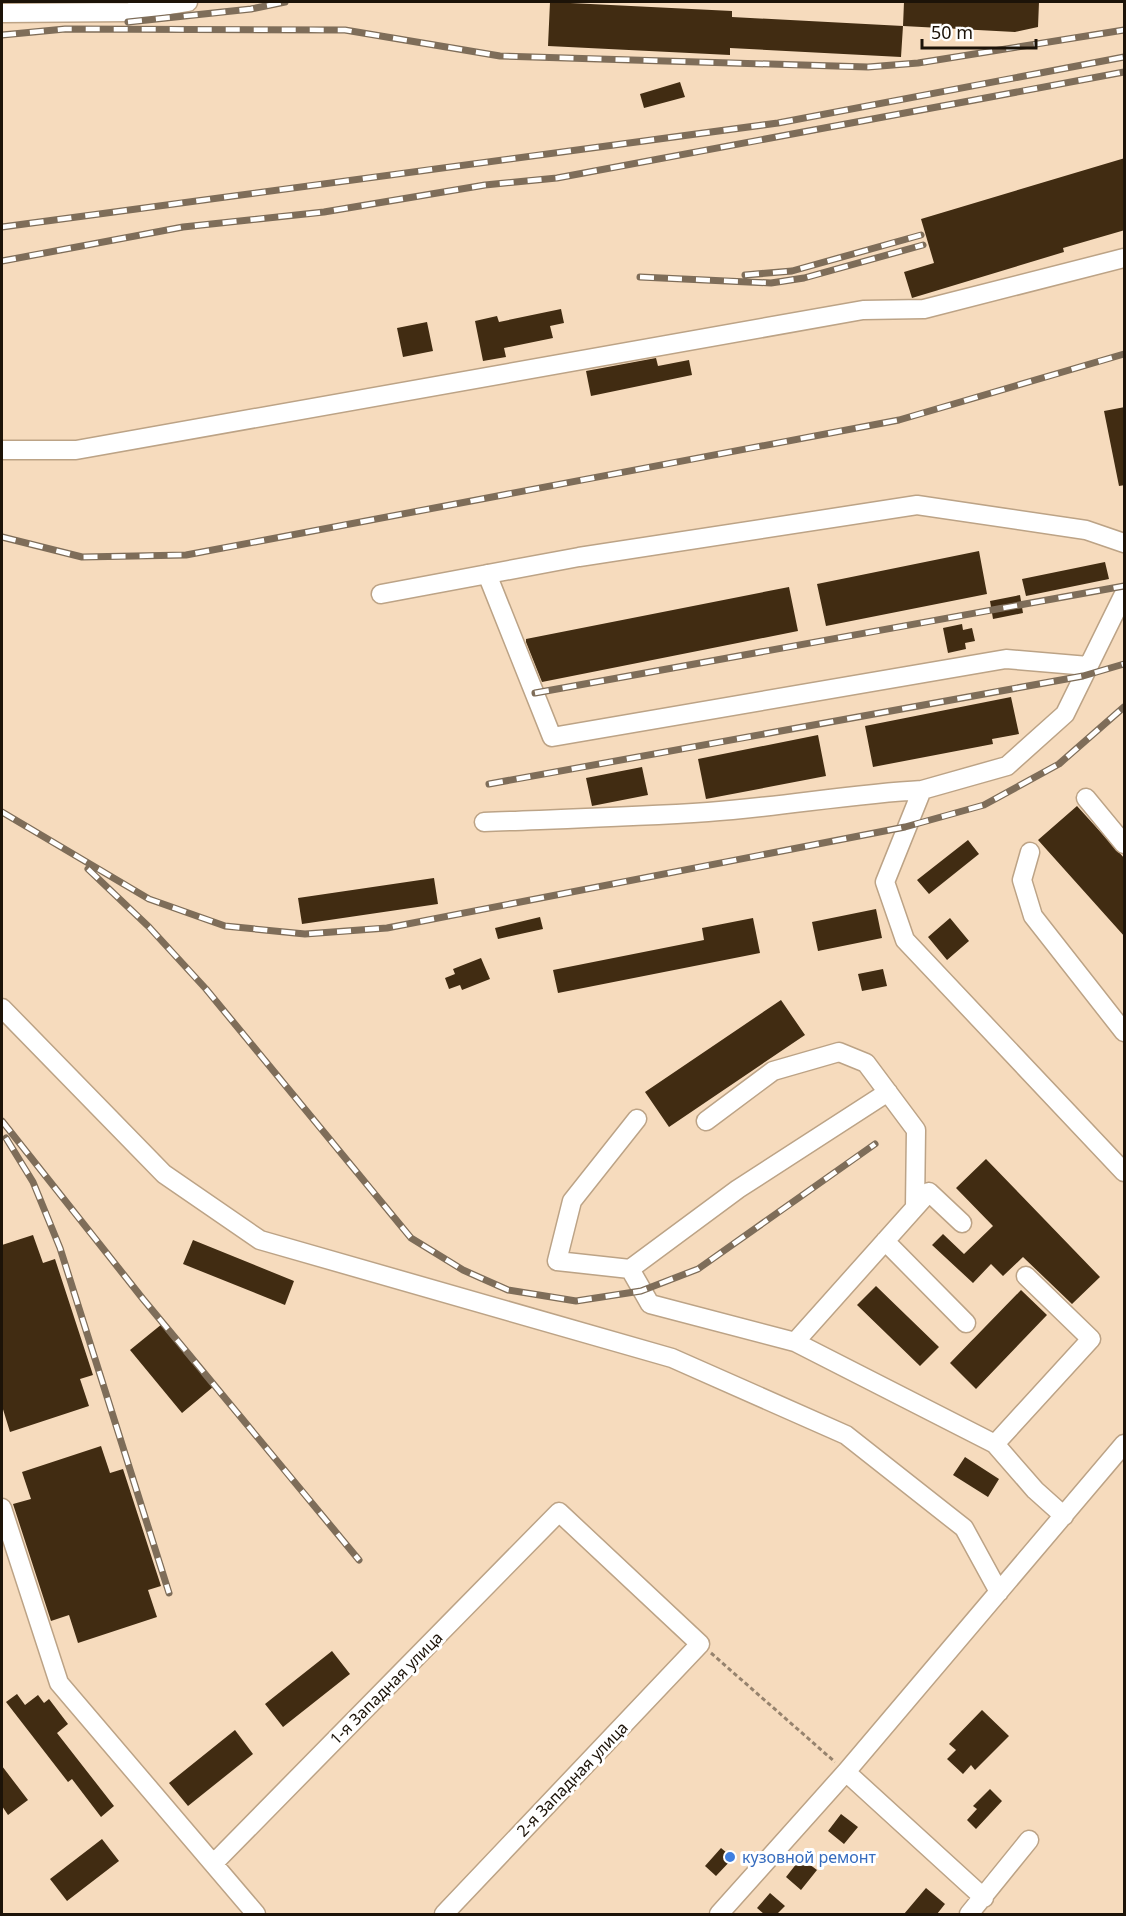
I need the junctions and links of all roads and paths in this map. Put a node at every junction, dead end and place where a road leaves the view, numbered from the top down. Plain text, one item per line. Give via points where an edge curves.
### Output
1 (188, 2) edge
2 (2, 13) edge
3 (1125, 258) edge
4 (2, 450) edge
5 (1125, 543) edge
6 (487, 574) junction
7 (381, 594) dead end
8 (1125, 594) edge
9 (1088, 666) junction
10 (922, 790) junction
11 (1086, 798) dead end
12 (484, 822) dead end
13 (1125, 844) edge
14 (1030, 852) dead end
15 (2, 1008) edge
16 (1125, 1032) edge
17 (888, 1092) junction
18 (637, 1119) dead end
19 (706, 1121) dead end
20 (1125, 1172) edge
21 (915, 1207) junction
22 (962, 1223) dead end
23 (885, 1241) junction
24 (630, 1269) junction
25 (1026, 1276) dead end
26 (966, 1323) dead end
27 (795, 1342) junction
28 (995, 1444) junction
29 (1125, 1444) edge
30 (2, 1508) edge
31 (1064, 1516) junction
32 (999, 1592) junction
33 (700, 1644) junction
34 (846, 1772) junction
35 (1029, 1840) dead end
36 (214, 1863) junction
37 (984, 1898) junction
38 (256, 1914) edge
39 (444, 1914) edge
40 (719, 1914) edge
41 (969, 1914) edge

1 - 2 street via 129,12
3 - 4 street via 924,309 863,310 76,450
5 - 6 street via 1086,530 917,505
6 - 7 street
6 - 9 street via 552,737 1006,659
8 - 9 street
9 - 10 street via 1065,714 1007,766
10 - 12 street via 707,812
10 - 20 street via 885,882 905,940
11 - 13 street
14 - 16 street via 1022,880 1033,915
15 - 32 street via 164,1174 260,1240 672,1358 846,1435 964,1528
17 - 19 street via 867,1063 839,1052 773,1071
17 - 21 street via 916,1130
17 - 24 street via 738,1190
18 - 24 street via 572,1201 557,1261
21 - 22 street via 929,1192
21 - 23 street
23 - 26 street
23 - 27 street
24 - 27 street via 650,1304
25 - 28 street via 1091,1339
27 - 28 street
28 - 31 street
29 - 31 street
30 - 36 street via 59,1683
31 - 32 street
32 - 34 street
33 - 34 path
33 - 36 street, 1-я Западная улица via 559,1512
33 - 39 street, 2-я Западная улица
34 - 37 street
34 - 40 street
35 - 37 street
36 - 38 street
37 - 41 street

